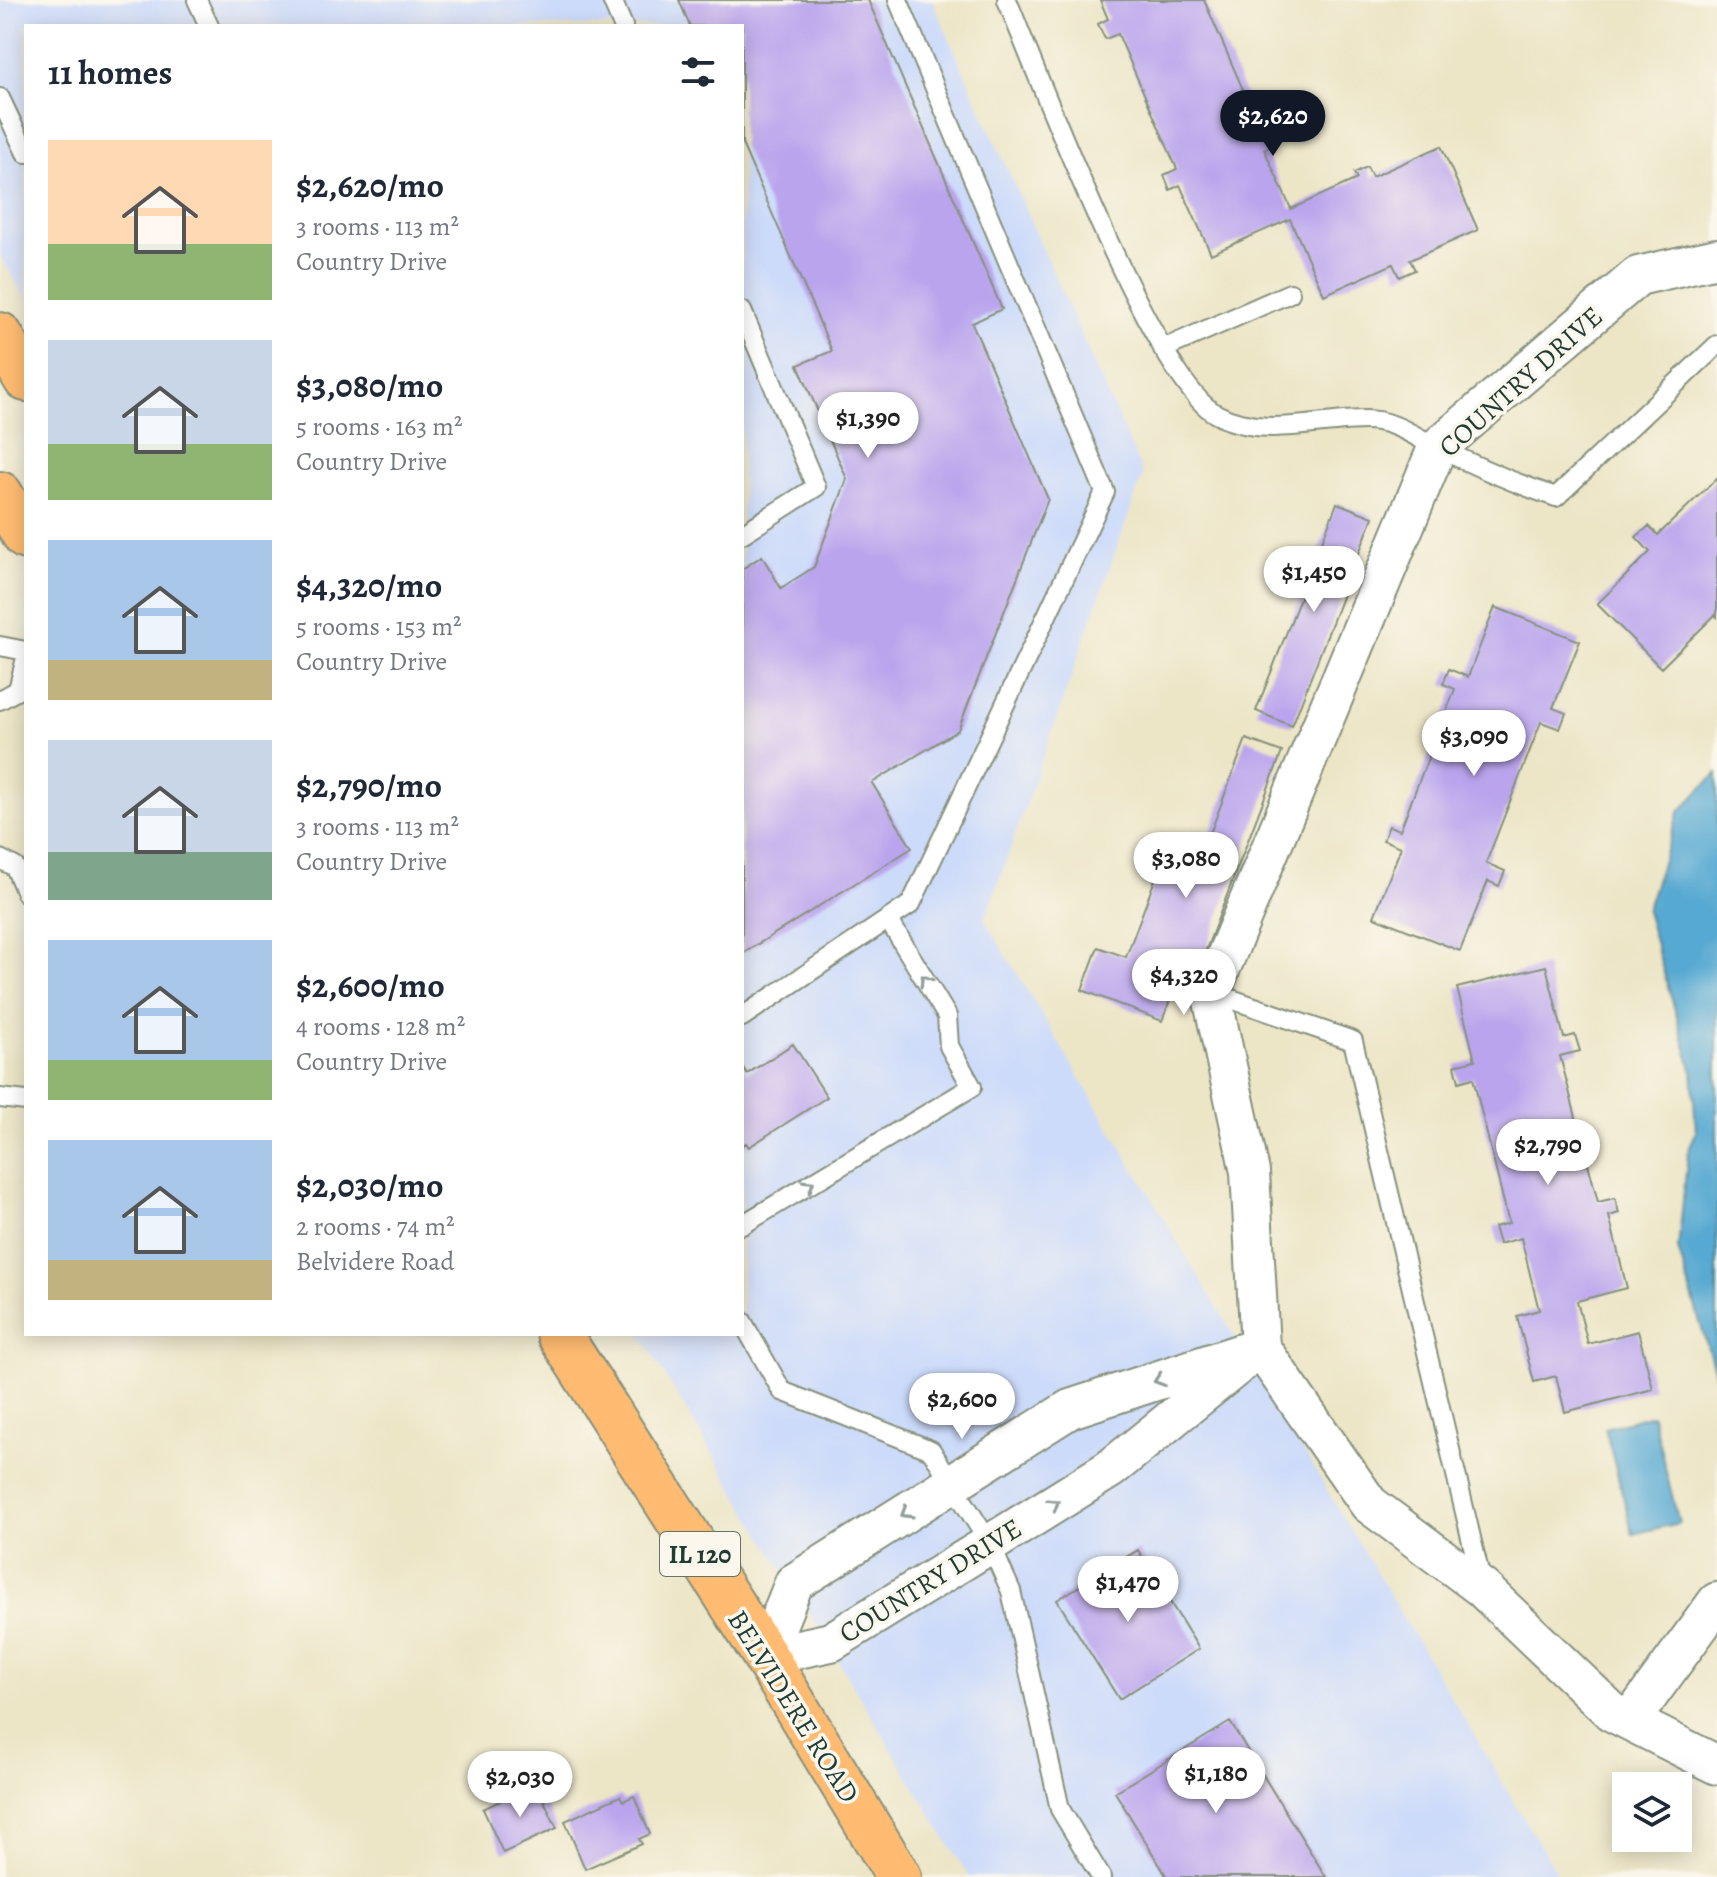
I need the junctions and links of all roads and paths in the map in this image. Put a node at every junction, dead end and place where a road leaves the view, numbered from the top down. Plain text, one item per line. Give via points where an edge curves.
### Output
1 (197, 0) edge
2 (612, 0) edge
3 (898, 0) edge
4 (1007, 0) edge
5 (208, 24) edge
6 (622, 24) edge
7 (0, 98) edge
8 (24, 149) edge
9 (1717, 258) edge
10 (1290, 293) dead end
11 (744, 316) edge
12 (0, 335) edge
13 (1717, 345) edge
14 (1163, 349) junction
15 (24, 376) edge
16 (1437, 448) junction
17 (0, 494) edge
18 (744, 533) edge
19 (24, 534) edge
20 (0, 646) edge
21 (24, 651) edge
22 (24, 666) edge
23 (0, 700) edge
24 (0, 859) edge
25 (24, 888) edge
26 (888, 919) junction
27 (1211, 992) junction
28 (744, 1016) edge
29 (0, 1098) edge
30 (24, 1101) edge
31 (744, 1224) edge
32 (744, 1324) edge
33 (560, 1336) edge
34 (1260, 1347) junction
35 (952, 1484) junction
36 (990, 1544) junction
37 (1482, 1588) junction
38 (1717, 1602) edge
39 (765, 1656) junction
40 (1630, 1721) junction
41 (1717, 1765) edge
42 (899, 1877) edge
43 (1101, 1877) edge

1 - 5 lane
2 - 6 lane
3 - 26 lane via 1105,492 911,904
4 - 14 lane via 1071,154
7 - 8 lane
9 - 16 street, COUNTRY DRIVE via 1638,276
10 - 14 lane
11 - 18 lane via 816,487
12 - 15 main road
13 - 16 lane via 1556,497
14 - 16 lane via 1190,392 1216,414 1260,427 1369,420 1397,426
16 - 27 street, COUNTRY DRIVE
17 - 19 main road
20 - 21 lane
22 - 23 lane via 18,690
24 - 25 lane via 15,867
26 - 28 lane
31 -> 26 lane via 972,1087 949,1046 947,1016
27 - 34 street via 1250,1172
27 - 37 lane via 1353,1041
29 - 30 lane
32 - 35 lane via 782,1391 931,1450
33 - 39 main road, BELVIDERE ROAD / IL 120
34 -> 35 street via 1070,1409
36 -> 34 street, COUNTRY DRIVE via 1110,1469
34 - 37 street via 1369,1504
35 - 36 lane
35 -> 39 street via 794,1583
36 - 39 street, COUNTRY DRIVE via 831,1642
36 - 43 lane via 1011,1591 1060,1809
37 - 40 street via 1612,1712
38 - 40 street
39 - 42 main road, BELVIDERE ROAD / IL 120
40 - 41 street

